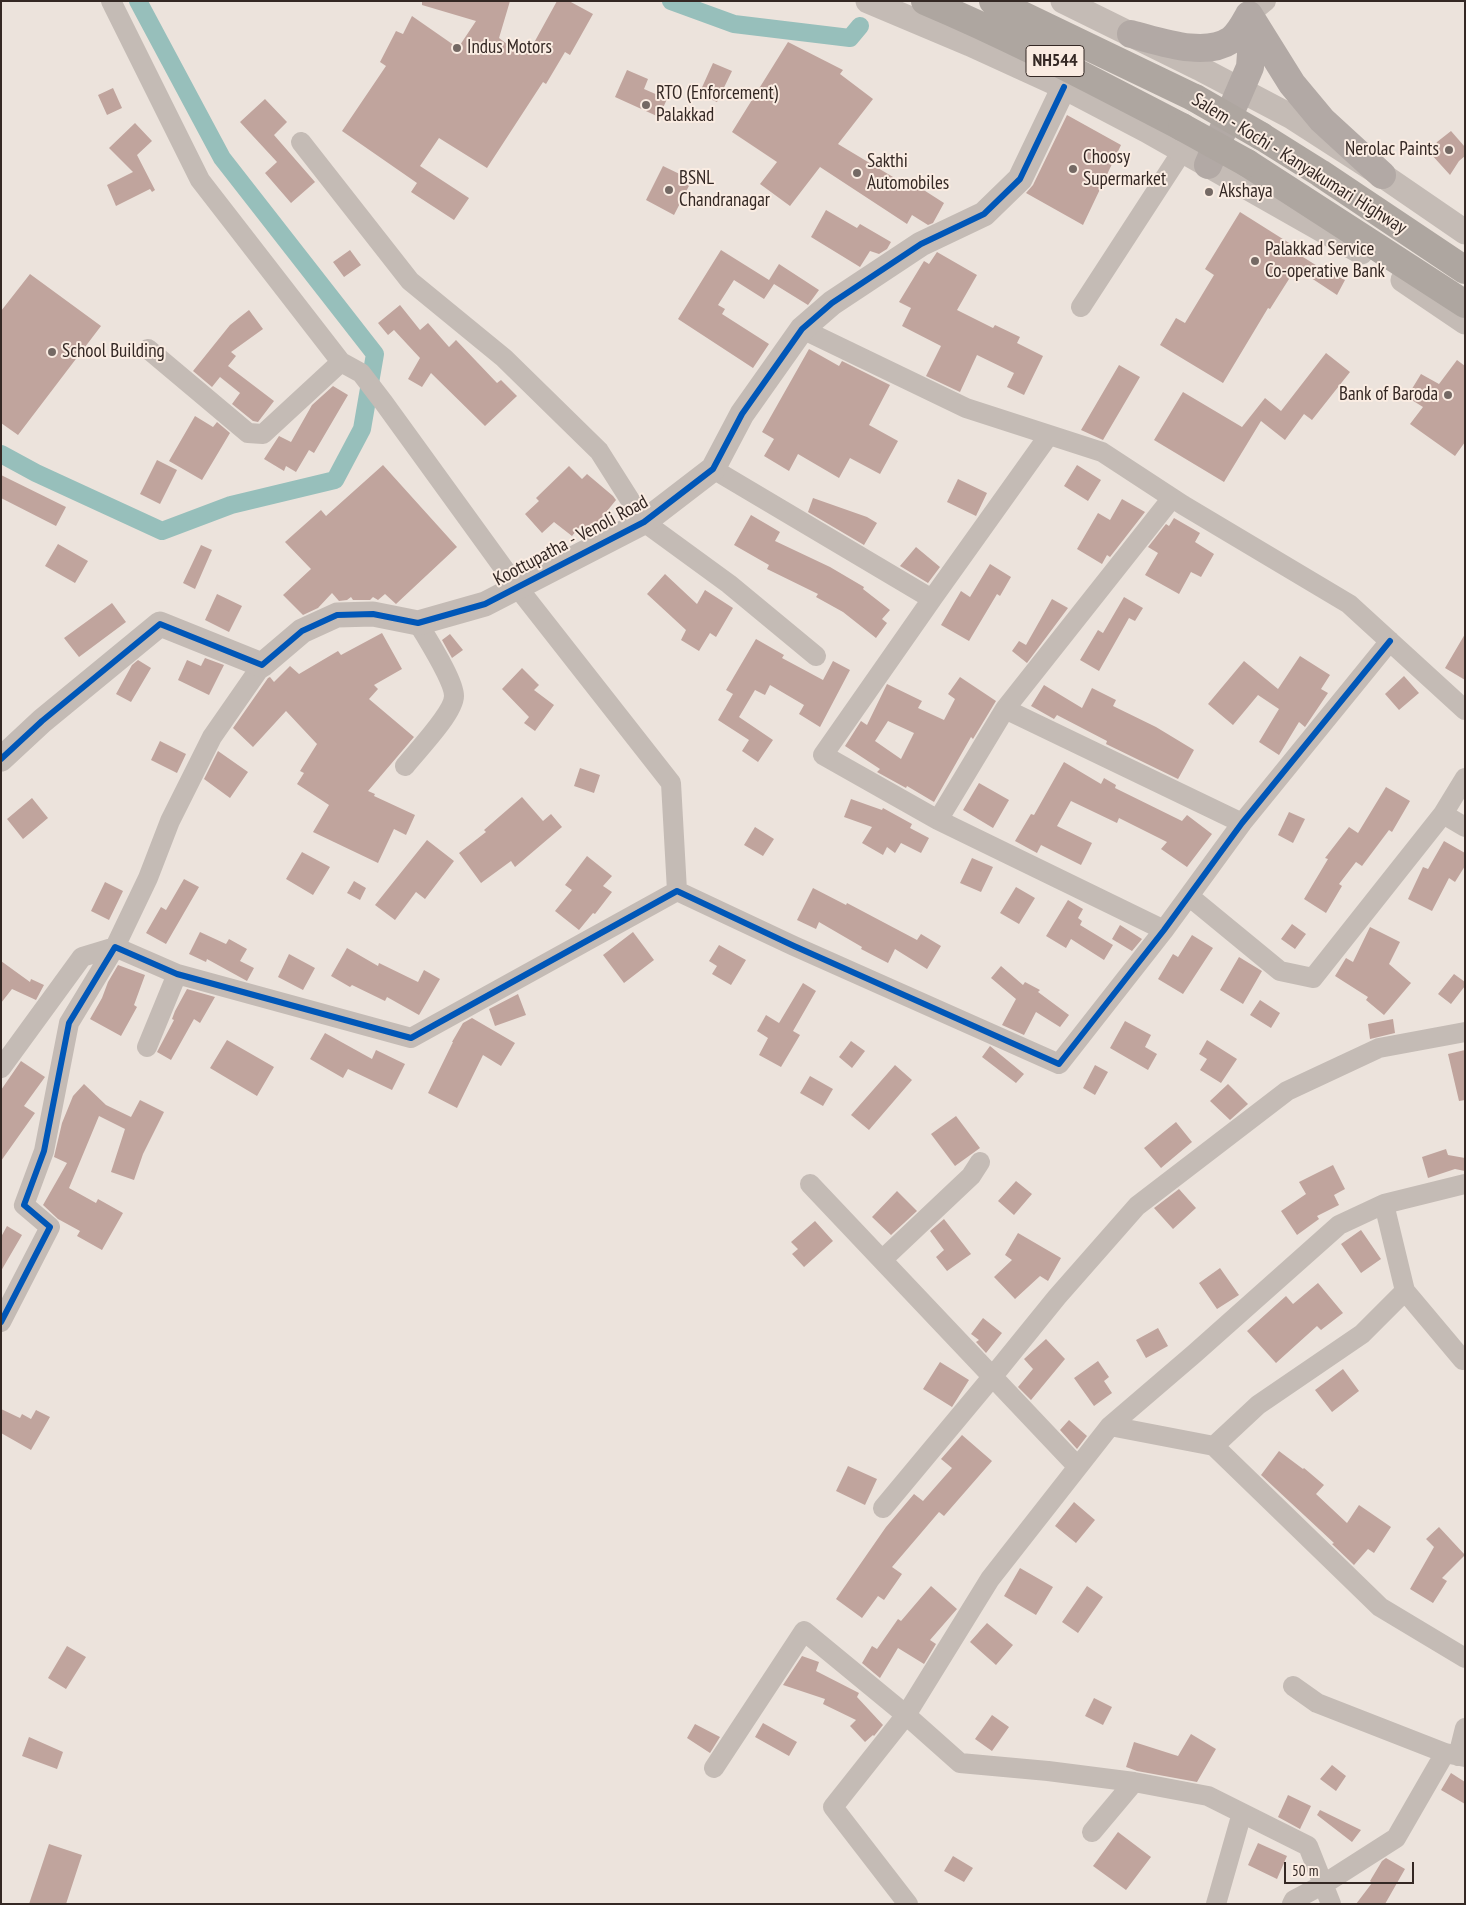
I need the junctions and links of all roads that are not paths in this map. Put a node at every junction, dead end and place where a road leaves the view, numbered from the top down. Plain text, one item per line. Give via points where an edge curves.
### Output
1 (111, 1) edge
2 (868, 1) edge
3 (926, 1) edge
4 (993, 1) edge
5 (1063, 1) edge
6 (1254, 6) edge
7 (1131, 34) junction
8 (1064, 87) junction
9 (1241, 90) junction
10 (1182, 139) junction
11 (301, 142) dead end
12 (1208, 165) junction
13 (1382, 175) junction
14 (1465, 232) edge
15 (1465, 270) edge
16 (1465, 304) edge
17 (1081, 307) dead end
18 (1465, 322) edge
19 (802, 329) junction
20 (148, 350) dead end
21 (341, 362) junction
22 (1049, 435) junction
23 (713, 469) junction
24 (1172, 498) junction
25 (644, 522) junction
26 (518, 588) junction
27 (932, 599) junction
28 (418, 622) junction
29 (1390, 641) junction
30 (816, 656) dead end
31 (262, 664) junction
32 (1005, 709) junction
33 (1465, 710) edge
34 (1, 759) edge
35 (405, 766) dead end
36 (1465, 778) edge
37 (1443, 814) junction
38 (938, 820) junction
39 (1242, 823) junction
40 (1465, 827) edge
41 (676, 891) junction
42 (1190, 896) junction
43 (1164, 930) junction
44 (115, 947) junction
45 (177, 974) junction
46 (1465, 1032) edge
47 (147, 1047) dead end
48 (1, 1068) edge
49 (980, 1162) dead end
50 (810, 1184) dead end
51 (1465, 1184) edge
52 (1384, 1204) junction
53 (882, 1260) junction
54 (1405, 1291) junction
55 (1, 1322) edge
56 (1464, 1361) edge
57 (993, 1376) junction
58 (1110, 1426) junction
59 (1214, 1446) junction
60 (1078, 1467) junction
61 (882, 1508) dead end
62 (1465, 1658) edge
63 (1293, 1686) dead end
64 (906, 1715) junction
65 (1465, 1728) edge
66 (1456, 1755) edge
67 (714, 1768) dead end
68 (1134, 1782) junction
69 (1242, 1813) junction
70 (1092, 1832) dead end
71 (1324, 1884) junction
72 (908, 1904) edge
73 (1216, 1904) edge
74 (1292, 1904) edge
75 (1331, 1904) edge

1 - 21 street via 200,180
2 - 8 street
3 - 10 highway, Salem - Kochi - Kanyakumari Highway / NH544 via 1064,65
4 - 15 highway, Salem - Kochi - Kanyakumari Highway / NH544, bridge via 1195,98 1320,173
5 - 7 street
6 - 7 main road via 1240,31 1230,40 1215,46 1177,46
6 - 9 main road via 1250,67
6 - 13 main road via 1292,84 1322,120
7 - 9 street
8 - 10 street
8 - 19 street, Koottupatha - Venoli Road via 1020,179 984,214 920,244 832,303
9 - 12 main road
9 - 13 street
10 - 12 street
10 - 16 highway, Salem - Kochi - Kanyakumari Highway / NH544, bridge via 1246,163
10 - 17 street
11 - 25 street via 410,281 504,358 599,451
12 - 18 street via 1347,243
13 - 14 street
19 - 22 street via 966,408
19 - 23 street, Koottupatha - Venoli Road via 742,414
20 - 21 street via 248,433 263,434
21 - 26 street via 361,374 384,403
22 - 24 street via 1102,452
22 - 27 street
23 - 25 street, Koottupatha - Venoli Road
23 - 27 street
24 - 29 street via 1349,604
24 - 32 street
25 - 26 street, Koottupatha - Venoli Road
25 - 30 street via 729,584
26 - 28 street, Koottupatha - Venoli Road via 485,604
26 - 41 street via 671,783
27 - 38 street via 823,755
28 - 31 street, Koottupatha - Venoli Road via 373,614 337,615 302,631
28 - 35 street via 451,684 454,698 446,716
29 - 33 street
29 - 39 street
31 - 34 street via 160,624
31 - 44 street via 212,737 170,821 148,878
32 - 38 street
32 - 39 street
36 - 37 street
37 - 40 street
37 - 42 street via 1313,978 1280,971
38 - 43 street
39 - 42 street
41 - 43 street via 1059,1064
41 - 45 street via 411,1038
42 - 43 street
44 - 45 street
44 - 48 street via 82,957
44 - 55 street via 69,1023 44,1152 24,1205 50,1227
45 - 47 street
46 - 57 street via 1379,1048 1287,1091 1137,1206
49 - 53 street via 971,1176
50 - 53 street
51 - 52 street
52 - 54 street
52 - 58 street via 1339,1225
53 - 57 street
54 - 56 street
54 - 59 street via 1362,1334 1258,1405
57 - 60 street
57 - 61 street
58 - 59 street
58 - 60 street
59 - 62 street via 1380,1607
60 - 64 street via 990,1580
63 - 66 street via 1317,1703
64 - 67 street via 804,1631
64 - 68 street via 960,1763
64 - 72 street via 833,1807
65 - 66 street
66 - 71 street via 1396,1838
68 - 69 street via 1208,1796
68 - 70 street
69 - 71 street via 1308,1846
69 - 73 street
71 - 74 street
71 - 75 street

